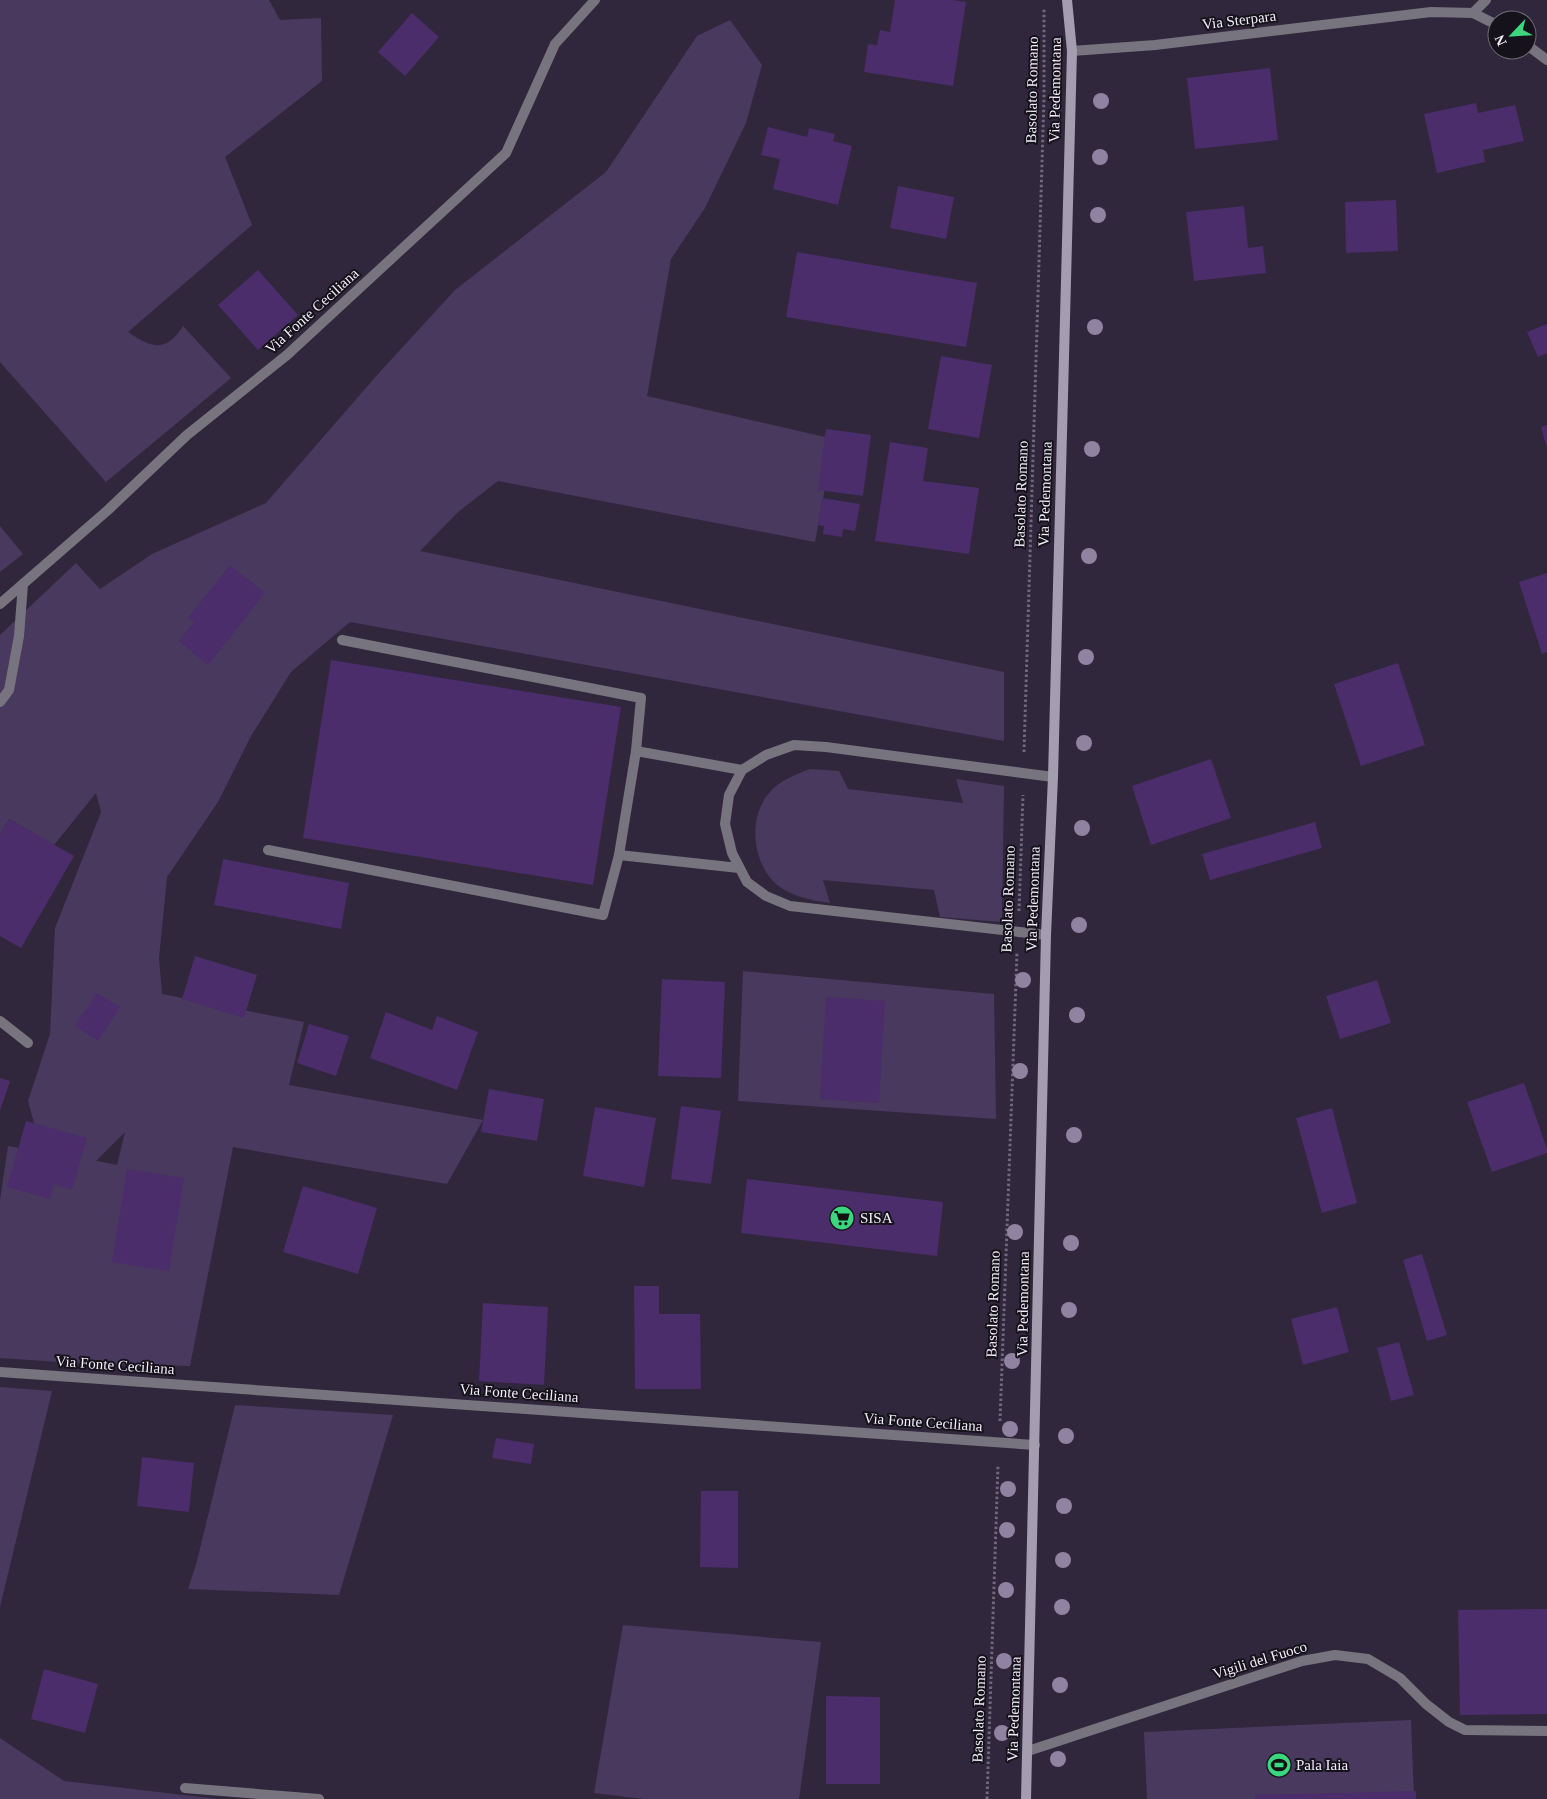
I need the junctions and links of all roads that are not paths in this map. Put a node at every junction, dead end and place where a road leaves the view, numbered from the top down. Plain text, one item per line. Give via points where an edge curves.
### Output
1 (595, 0) edge
2 (1068, 0) edge
3 (1486, 0) edge
4 (1473, 13) junction
5 (1487, 20) edge
6 (1072, 51) junction
7 (23, 584) junction
8 (0, 604) edge
9 (342, 640) dead end
10 (0, 702) edge
11 (636, 751) junction
12 (742, 770) junction
13 (1053, 777) junction
14 (268, 850) dead end
15 (619, 855) junction
16 (740, 868) junction
17 (1046, 935) junction
18 (0, 1021) edge
19 (28, 1043) dead end
20 (0, 1372) edge
21 (1035, 1445) junction
22 (1547, 1732) edge
23 (1028, 1751) junction
24 (185, 1788) dead end
25 (318, 1799) edge
26 (1026, 1799) edge

1 - 7 street, Via Fonte Ceciliana via 555,44 506,153 287,355 187,435
2 - 6 street, Via Pedemontana
3 - 4 street
4 - 5 street, Via Sterpara
4 - 6 street, Via Sterpara via 1431,12 1155,45
6 - 13 street, Via Pedemontana
7 - 8 street, Via Fonte Ceciliana
7 - 10 street via 19,636 9,690
9 - 11 street via 641,698
11 - 12 street
11 - 15 street
12 - 13 street via 766,755 794,745
12 - 16 street via 729,795 725,824 732,853
13 - 17 street, Via Pedemontana
14 - 15 street via 603,915
15 - 16 street
16 - 17 street via 747,882 766,896 790,906
17 - 21 street, Via Pedemontana
18 - 19 street
20 - 21 street, Via Fonte Ceciliana
21 - 23 street, Via Pedemontana
22 - 23 street, Vigili del Fuoco via 1465,1730 1426,1704 1400,1678 1368,1659 1335,1655 1302,1660
23 - 26 street, Via Pedemontana
24 - 25 street

